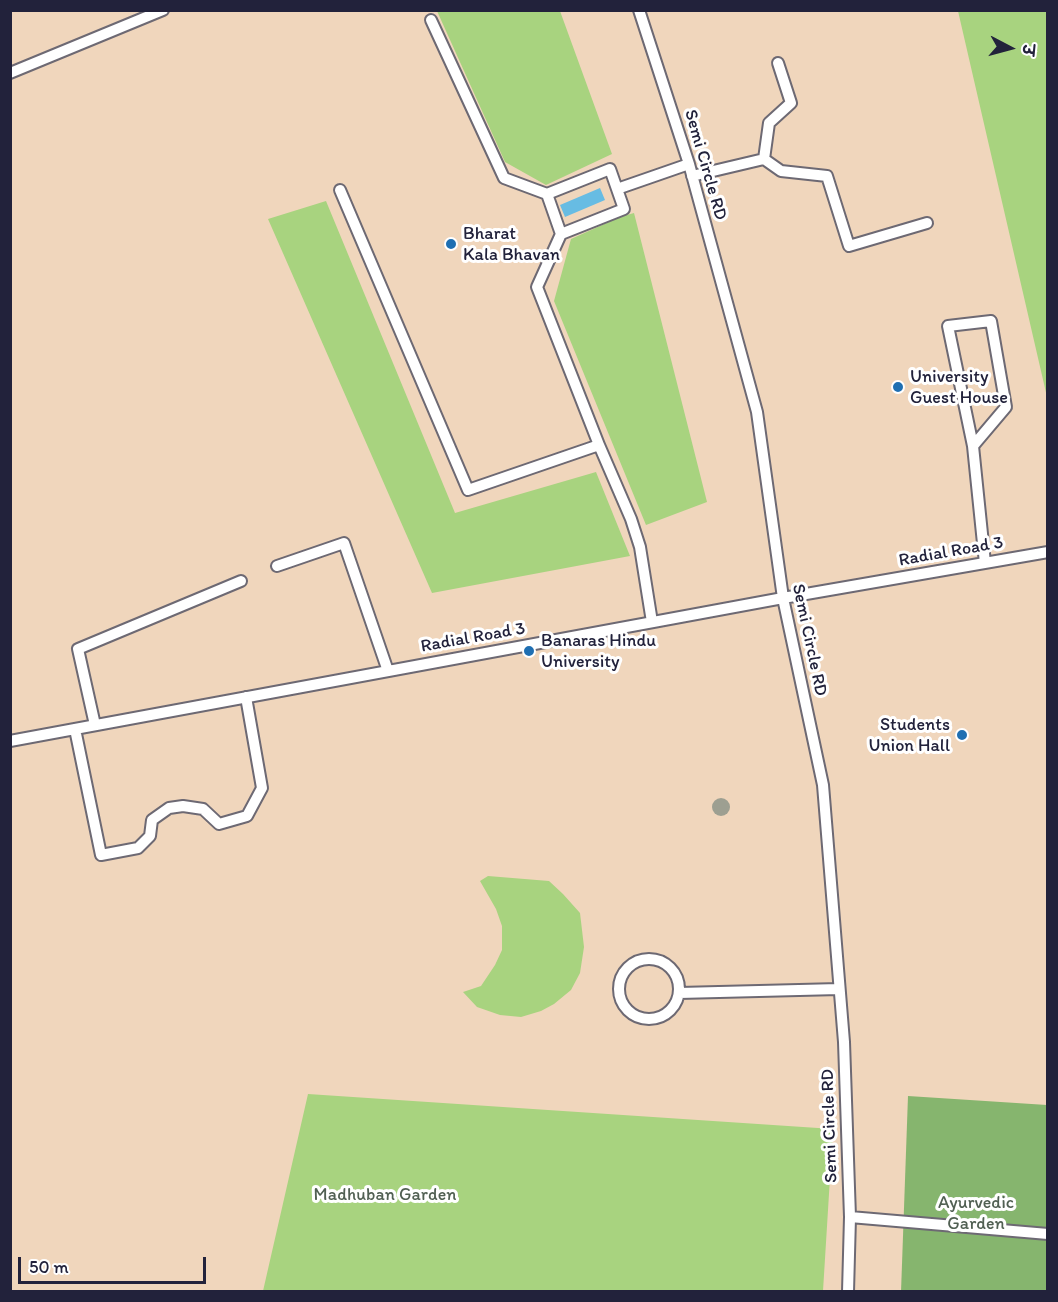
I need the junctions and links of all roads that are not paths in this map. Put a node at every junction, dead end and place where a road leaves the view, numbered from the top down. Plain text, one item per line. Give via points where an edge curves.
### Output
1 (163, 10) edge
2 (639, 10) edge
3 (431, 20) dead end
4 (778, 63) dead end
5 (10, 73) edge
6 (764, 159) junction
7 (689, 164) junction
8 (692, 176) junction
9 (617, 189) junction
10 (340, 190) dead end
11 (547, 194) junction
12 (927, 223) dead end
13 (561, 234) junction
14 (598, 445) junction
15 (973, 446) junction
16 (1047, 552) edge
17 (985, 563) junction
18 (276, 566) dead end
19 (241, 580) dead end
20 (783, 598) junction
21 (652, 622) junction
22 (388, 671) junction
23 (246, 697) junction
24 (95, 725) junction
25 (75, 729) junction
26 (10, 741) edge
27 (840, 988) junction
28 (679, 993) junction
29 (850, 1217) junction
30 (1047, 1234) edge
31 (848, 1292) edge

1 - 5 lane
2 - 7 lane, Semi Circle RD
3 - 11 lane via 504,178
4 - 6 lane via 791,103 769,123
6 - 8 lane
6 - 12 lane via 781,171 827,176 849,246
7 - 8 lane, Semi Circle RD
7 - 9 lane
8 - 20 lane, Semi Circle RD via 757,412
9 - 11 lane via 610,169
9 - 13 lane via 624,209
10 - 14 lane via 468,490
11 - 13 lane
13 - 14 lane via 537,287
14 - 21 lane via 640,547
15 - 15 lane via 948,326 991,321 1005,407
15 - 17 lane
16 - 17 lane, Radial Road 3
17 - 20 lane, Radial Road 3
18 - 22 lane via 344,543
19 - 24 lane via 78,649
20 - 21 lane, Radial Road 3
20 - 27 lane, Semi Circle RD via 823,785
21 - 22 lane, Radial Road 3
22 - 23 lane, Radial Road 3
23 - 24 lane, Radial Road 3
23 - 25 lane via 262,788 247,816 219,824 203,809 169,808 152,820 150,836 138,848 101,855
24 - 25 lane, Radial Road 3
25 - 26 lane, Radial Road 3
27 - 28 lane
27 - 29 lane, Semi Circle RD
28 - 28 lane via 670,1012 651,1020 631,1014 624,1006 619,986 627,968 635,962 653,959 676,974
29 - 30 lane
29 - 31 lane, Semi Circle RD

